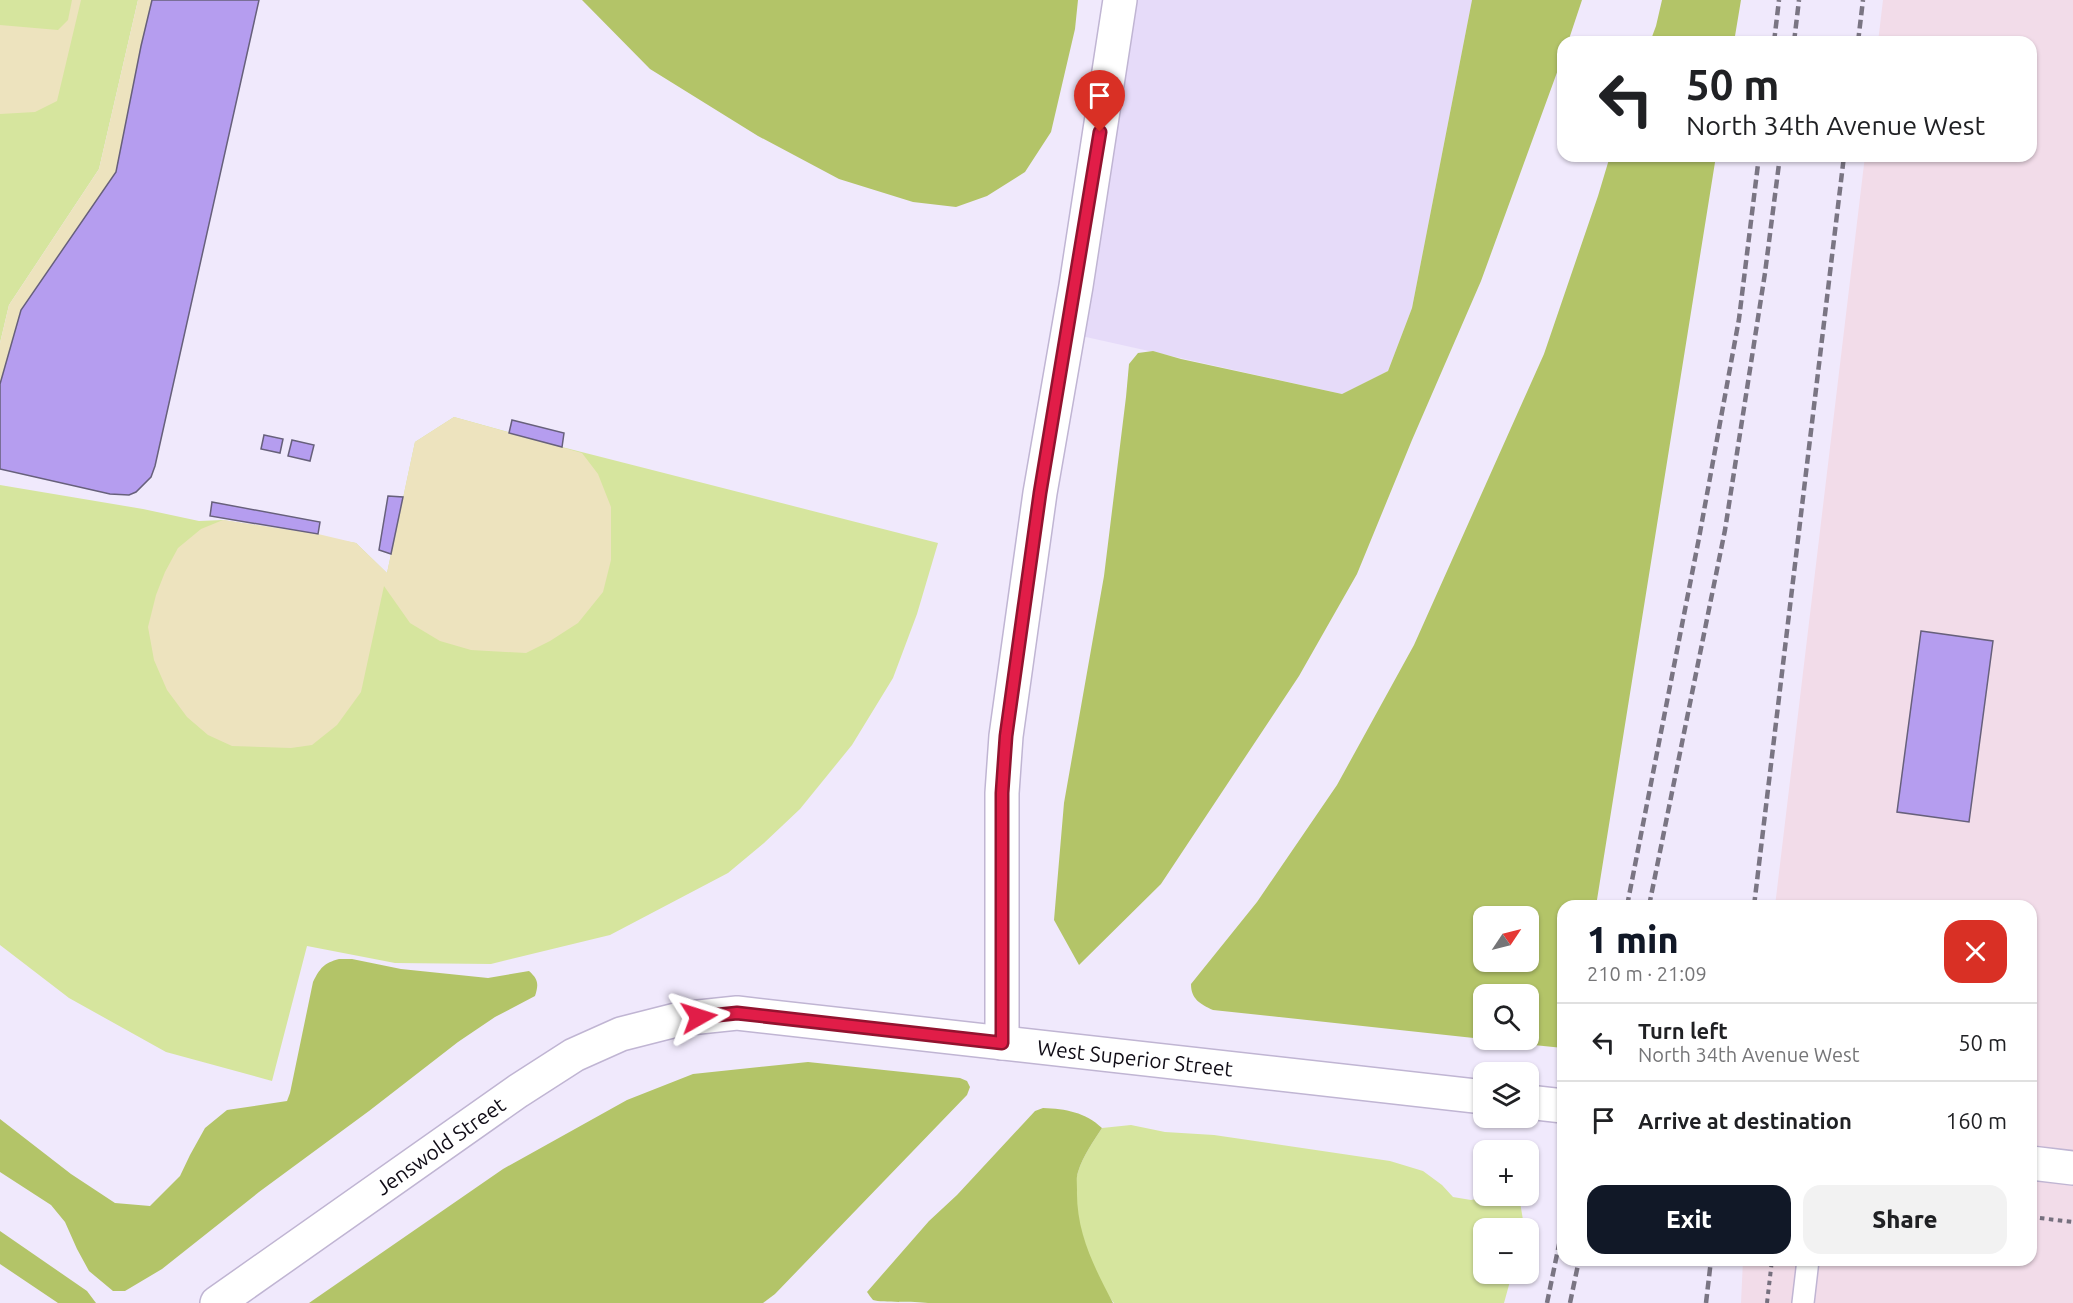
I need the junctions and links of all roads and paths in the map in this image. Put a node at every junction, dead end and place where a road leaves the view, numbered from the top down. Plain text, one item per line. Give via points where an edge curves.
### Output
1 (1120, 0) edge
2 (680, 1019) joint
3 (1002, 1043) junction
4 (1473, 1096) edge
5 (1539, 1103) edge
6 (1557, 1105) edge
7 (2037, 1164) edge
8 (2073, 1168) edge
9 (2037, 1217) edge
10 (2073, 1222) edge
11 (1771, 1266) edge
12 (1807, 1266) edge
13 (217, 1303) edge
14 (1767, 1303) edge
15 (1803, 1303) edge

1 - 3 street via 1040,493 1006,736 1002,793
2 - 3 street, West Superior Street via 737,1013
2 - 13 street, Jenswold Street via 621,1034 574,1054
3 - 4 street, West Superior Street
5 - 6 street
7 - 8 street
9 - 10 path
11 - 14 path
12 - 15 lane

